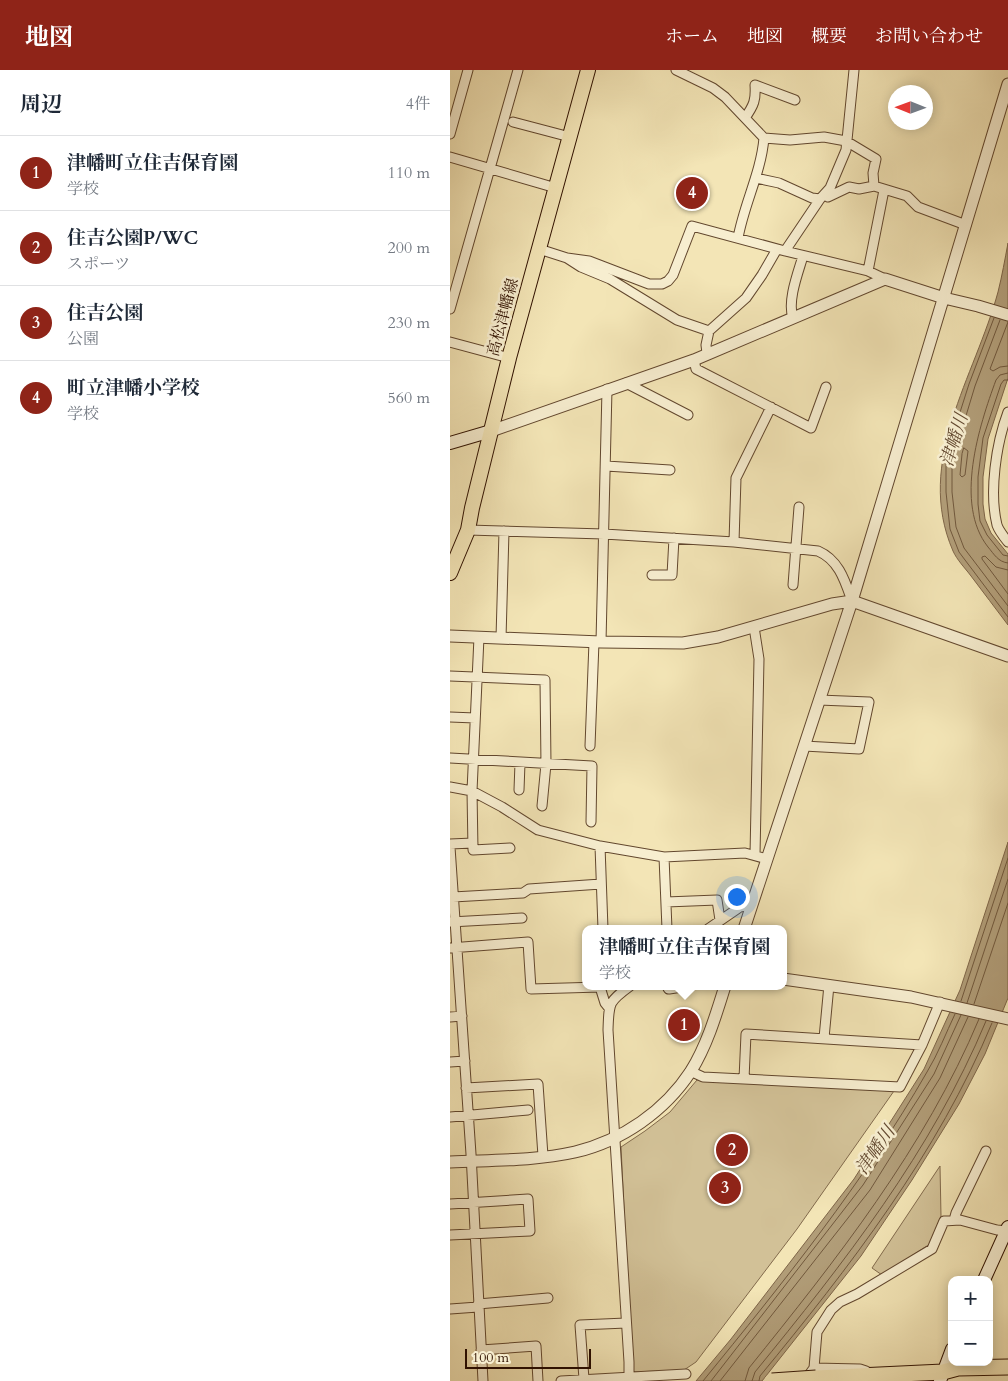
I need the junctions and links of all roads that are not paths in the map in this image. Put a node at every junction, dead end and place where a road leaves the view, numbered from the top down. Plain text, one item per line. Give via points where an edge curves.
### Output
1 (468, 70) edge
2 (518, 70) edge
3 (588, 70) edge
4 (676, 70) edge
5 (854, 70) edge
6 (1008, 84) edge
7 (795, 100) dead end
8 (744, 118) junction
9 (513, 122) dead end
10 (450, 134) edge
11 (570, 137) junction
12 (764, 138) junction
13 (846, 141) junction
14 (450, 157) edge
15 (490, 169) junction
16 (756, 178) junction
17 (874, 186) junction
18 (556, 188) junction
19 (884, 190) junction
20 (822, 197) junction
21 (966, 225) junction
22 (738, 238) junction
23 (539, 249) junction
24 (781, 250) junction
25 (803, 256) junction
26 (567, 258) junction
27 (868, 271) junction
28 (885, 279) junction
29 (944, 298) junction
30 (450, 307) edge
31 (1008, 315) edge
32 (793, 318) junction
33 (709, 331) junction
34 (450, 342) edge
35 (708, 353) junction
36 (509, 358) junction
37 (694, 360) junction
38 (626, 383) junction
39 (826, 387) dead end
40 (607, 389) junction
41 (771, 407) junction
42 (688, 415) dead end
43 (1007, 418) edge
44 (491, 431) junction
45 (450, 443) edge
46 (606, 466) junction
47 (670, 470) dead end
48 (800, 507) dead end
49 (468, 530) junction
50 (504, 531) junction
51 (604, 534) junction
52 (674, 538) junction
53 (734, 542) junction
54 (1008, 542) edge
55 (796, 548) junction
56 (450, 573) edge
57 (652, 575) dead end
58 (793, 585) dead end
59 (852, 601) junction
60 (754, 627) junction
61 (450, 636) edge
62 (479, 636) junction
63 (501, 638) junction
64 (597, 642) junction
65 (1008, 656) edge
66 (450, 676) edge
67 (478, 677) junction
68 (819, 700) junction
69 (450, 717) edge
70 (475, 718) junction
71 (590, 746) dead end
72 (804, 746) junction
73 (450, 758) edge
74 (473, 761) junction
75 (520, 763) junction
76 (546, 764) junction
77 (450, 787) edge
78 (519, 790) dead end
79 (472, 791) junction
80 (542, 806) dead end
81 (591, 822) dead end
82 (473, 843) junction
83 (450, 846) edge
84 (600, 846) junction
85 (510, 848) dead end
86 (755, 855) junction
87 (664, 856) junction
88 (767, 859) junction
89 (451, 873) edge
90 (601, 884) junction
91 (453, 897) junction
92 (666, 902) junction
93 (752, 905) junction
94 (522, 918) dead end
95 (720, 920) junction
96 (452, 922) edge
97 (604, 925) edge
98 (667, 925) edge
99 (713, 925) edge
100 (745, 925) edge
101 (453, 948) edge
102 (787, 980) edge
103 (829, 985) junction
104 (582, 988) edge
105 (601, 990) edge
106 (625, 990) edge
107 (724, 990) edge
108 (942, 1003) junction
109 (609, 1008) junction
110 (462, 1016) junction
111 (450, 1017) edge
112 (1008, 1019) edge
113 (824, 1038) junction
114 (922, 1045) junction
115 (465, 1061) junction
116 (450, 1062) edge
117 (690, 1071) junction
118 (744, 1079) junction
119 (466, 1088) junction
120 (528, 1110) dead end
121 (468, 1116) junction
122 (450, 1117) edge
123 (615, 1138) junction
124 (986, 1151) dead end
125 (543, 1156) junction
126 (471, 1161) junction
127 (450, 1162) edge
128 (473, 1202) junction
129 (450, 1204) edge
130 (954, 1220) junction
131 (1007, 1229) edge
132 (475, 1234) junction
133 (450, 1235) edge
134 (986, 1276) edge
135 (548, 1298) dead end
136 (478, 1305) junction
137 (450, 1309) edge
138 (626, 1323) junction
139 (481, 1350) junction
140 (948, 1359) edge
141 (1008, 1367) edge
142 (686, 1374) dead end
143 (811, 1376) edge
144 (941, 1376) edge
145 (584, 1379) junction
146 (629, 1379) edge
147 (483, 1381) edge
148 (538, 1381) edge
149 (562, 1381) edge
150 (772, 1381) edge

1 - 10 street
2 - 15 street
3 - 11 main road, 高松津幡線
4 - 8 street via 713,88
5 - 13 street
6 - 21 street
7 - 8 street via 755,85 756,98
8 - 12 street
9 - 11 street
11 - 18 main road, 高松津幡線
12 - 13 street via 824,137
12 - 16 street
13 - 17 street via 876,159
13 - 20 street via 846,150 830,188
14 - 15 street
15 - 18 street
15 - 30 street
16 - 20 street via 779,183 812,198
16 - 22 street
17 - 19 street
17 - 20 street via 849,187 828,198
18 - 23 main road, 高松津幡線
19 - 21 street via 907,196 918,207
19 - 27 street
20 - 24 street
21 - 29 street
22 - 24 street
22 - 26 street via 692,226 673,275 668,281 656,285 589,261
23 - 26 street
23 - 36 main road, 高松津幡線
24 - 25 street
24 - 33 street via 746,298
25 - 27 street
25 - 32 street via 790,310
26 - 33 street via 610,279 676,320
27 - 28 street
28 - 29 street
28 - 32 street
29 - 31 street
29 - 59 street
32 - 35 street
33 - 35 street
34 - 36 street
35 - 37 street
36 - 44 main road, 高松津幡線
37 - 38 street
37 - 41 street via 696,369
38 - 40 street
38 - 42 street
39 - 41 street via 811,428
40 - 44 street
40 - 46 street
41 - 53 street via 736,478
43 - 54 street via 996,464 994,492 998,527
44 - 45 main road
44 - 49 main road, 高松津幡線
46 - 47 street
46 - 51 street
48 - 55 street
49 - 50 street
49 - 56 main road, 高松津幡線
50 - 51 street
50 - 63 street
51 - 52 street
51 - 64 street
52 - 53 street
52 - 57 street via 672,574
53 - 55 street
55 - 58 street
55 - 59 street via 827,555 845,580
59 - 60 street
59 - 65 street
59 - 68 street
60 - 64 street via 683,643
60 - 86 street via 759,658
61 - 62 street
62 - 63 street
62 - 67 street
63 - 64 street
64 - 71 street
66 - 67 street
67 - 70 street
67 - 76 street via 545,680
68 - 72 street
68 - 72 street via 869,702 859,749
69 - 70 street
70 - 74 street
72 - 88 street
73 - 74 street
74 - 75 street
74 - 79 street
75 - 76 street
75 - 78 street
76 - 80 street
76 - 81 street via 592,766
77 - 79 street
79 - 82 street
79 - 84 street via 538,830
82 - 83 street
82 - 85 street via 473,850 501,852
83 - 89 street
84 - 87 street
84 - 90 street
86 - 87 street
86 - 88 street
87 - 92 street
88 - 93 street
89 - 91 street
90 - 91 street
90 - 97 street
91 - 96 street
92 - 95 street via 717,900
92 - 98 street
93 - 95 street via 740,907
93 - 100 street
94 - 96 street
95 - 99 street
96 - 101 street
101 - 104 street via 528,942 531,989
101 - 110 street
102 - 103 street
103 - 108 street
103 - 113 street
105 - 109 street
106 - 109 street via 613,999
107 - 117 street via 709,1034
108 - 112 street
108 - 114 street
109 - 123 street
110 - 111 street
110 - 115 street
113 - 114 street
113 - 118 street via 746,1034
114 - 118 street via 900,1087
115 - 116 street
115 - 119 street
117 - 118 street via 703,1077
117 - 123 street via 659,1108
119 - 121 street
119 - 125 street via 538,1084
120 - 121 street
121 - 122 street
121 - 126 street
123 - 125 street via 575,1152
123 - 138 street
124 - 130 street
125 - 126 street
126 - 127 street
126 - 128 street
128 - 129 street
128 - 132 street
128 - 132 street via 528,1199 530,1231
130 - 131 street via 997,1230
130 - 143 street via 944,1221 932,1249 831,1310 817,1332
131 - 134 main road
132 - 133 street
132 - 136 street
135 - 136 street
136 - 137 street
136 - 139 street
138 - 145 street via 580,1325
138 - 146 street
139 - 147 street
139 - 148 street via 536,1346
140 - 144 main road
141 - 144 highway via 958,1368
142 - 146 street
143 - 144 highway
143 - 150 highway, bridge
145 - 146 street
145 - 149 street

